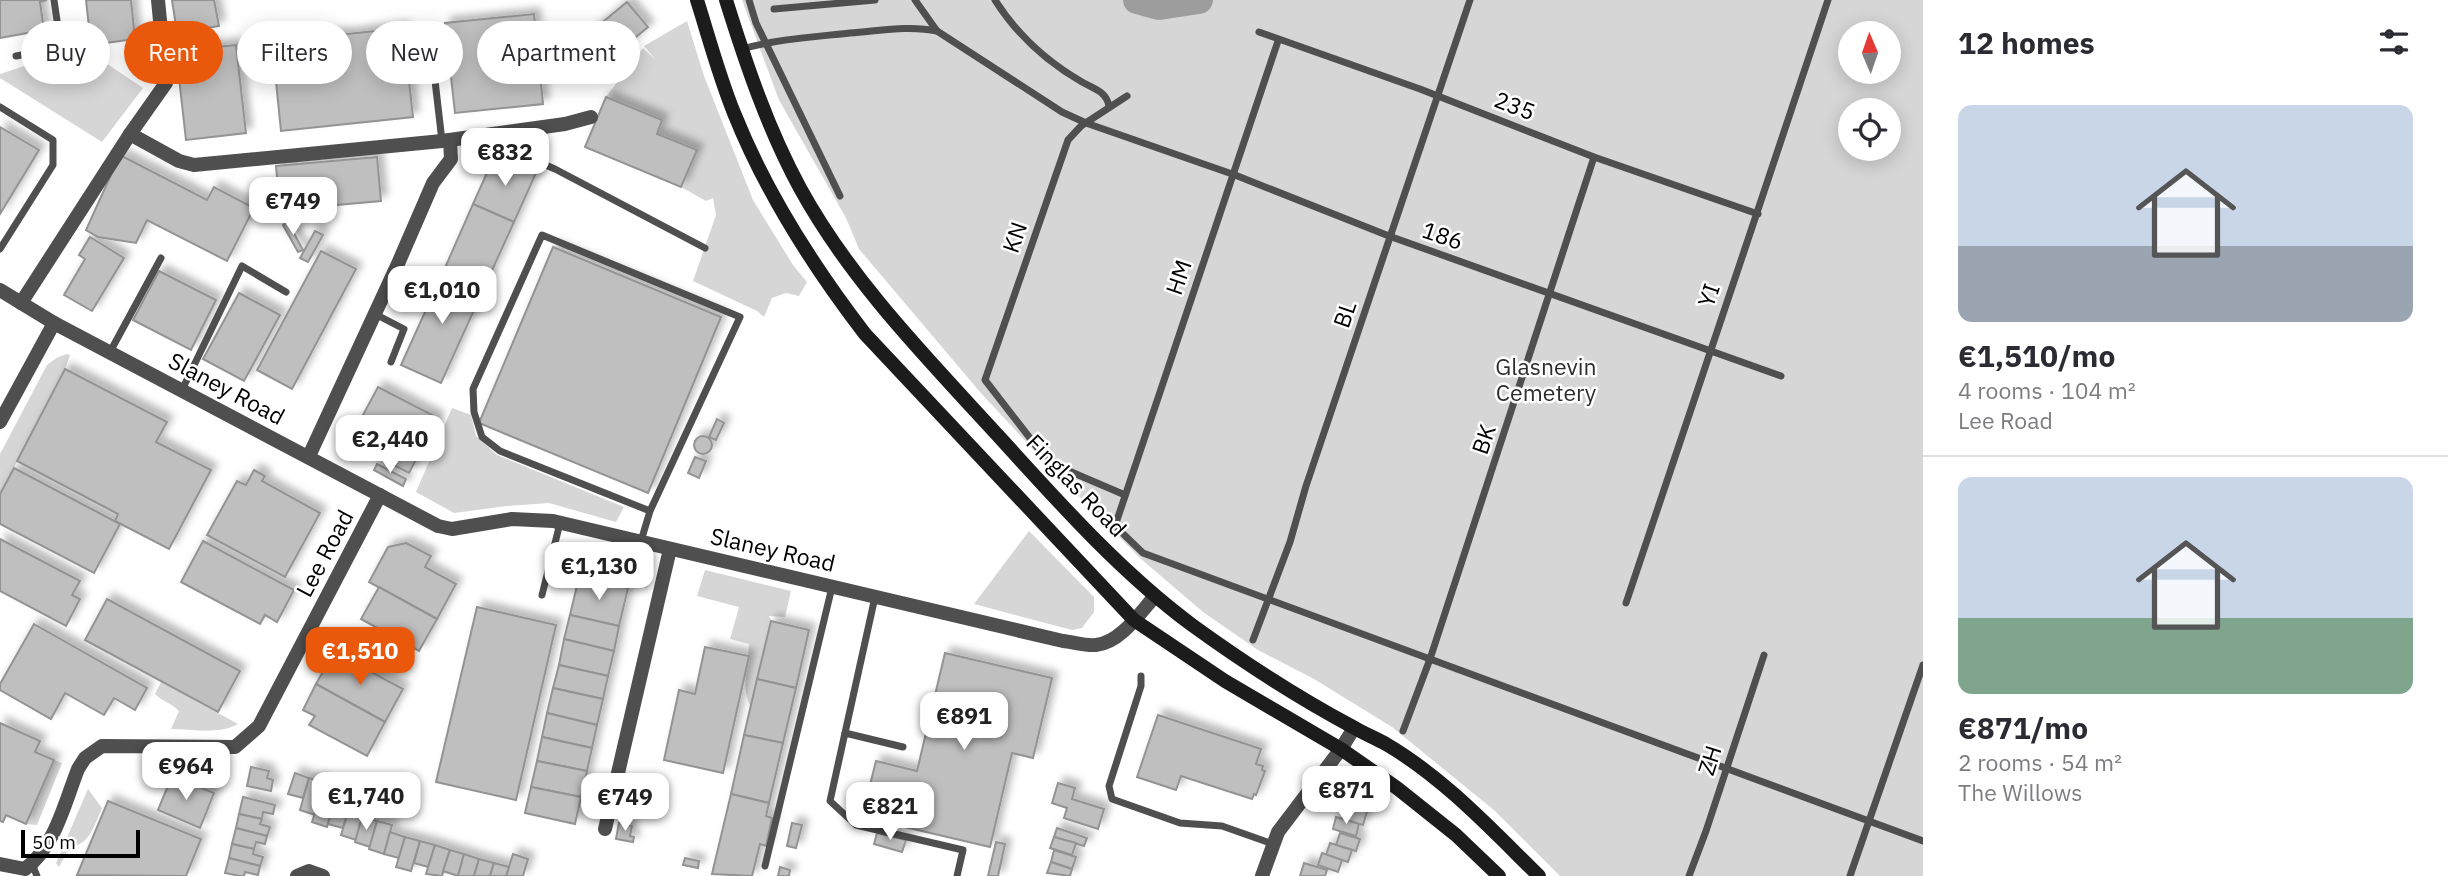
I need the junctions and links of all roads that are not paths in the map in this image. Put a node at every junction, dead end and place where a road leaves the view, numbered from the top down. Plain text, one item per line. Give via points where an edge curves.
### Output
1 (54, 0) edge
2 (158, 0) edge
3 (698, 0) edge
4 (726, 0) edge
5 (749, 0) edge
6 (875, 0) edge
7 (915, 0) edge
8 (995, 0) edge
9 (1470, 0) edge
10 (1828, 0) edge
11 (774, 9) dead end
12 (937, 31) junction
13 (1259, 32) dead end
14 (1278, 41) junction
15 (766, 43) junction
16 (741, 49) junction
17 (16, 56) dead end
18 (437, 84) edge
19 (1127, 96) dead end
20 (1437, 96) junction
21 (1109, 106) junction
22 (0, 107) edge
23 (591, 117) dead end
24 (1086, 123) junction
25 (130, 134) junction
26 (494, 134) junction
27 (446, 140) junction
28 (1594, 157) junction
29 (1235, 175) junction
30 (840, 196) dead end
31 (1758, 214) junction
32 (1389, 236) junction
33 (705, 248) dead end
34 (0, 249) edge
35 (161, 258) dead end
36 (0, 290) edge
37 (286, 292) dead end
38 (1551, 293) junction
39 (21, 303) junction
40 (375, 314) junction
41 (54, 324) junction
42 (1709, 351) junction
43 (110, 352) junction
44 (391, 362) dead end
45 (1781, 376) dead end
46 (182, 390) junction
47 (0, 422) edge
48 (309, 456) junction
49 (380, 495) junction
50 (1125, 495) junction
51 (650, 511) junction
52 (560, 523) junction
53 (641, 542) junction
54 (670, 549) junction
55 (832, 586) junction
56 (542, 595) dead end
57 (875, 596) junction
58 (1155, 596) junction
59 (1270, 600) junction
60 (1626, 603) dead end
61 (1134, 620) junction
62 (1253, 640) dead end
63 (1764, 655) dead end
64 (1430, 659) junction
65 (1923, 665) edge
66 (1141, 676) dead end
67 (1354, 728) junction
68 (1403, 731) dead end
69 (845, 733) junction
70 (903, 747) dead end
71 (1341, 749) junction
72 (1727, 769) junction
73 (1869, 822) junction
74 (606, 829) dead end
75 (1923, 841) edge
76 (1273, 844) junction
77 (0, 864) edge
78 (765, 866) dead end
79 (31, 870) edge
80 (298, 876) edge
81 (323, 876) edge
82 (957, 876) edge
83 (1262, 876) edge
84 (1499, 876) edge
85 (1539, 876) edge
86 (1689, 876) edge
87 (1850, 876) edge

1 - 17 lane via 61,48
2 - 25 street via 166,83
3 - 61 main road via 754,160 829,287 883,354
4 - 16 main road, Finglas Road
5 - 15 lane
6 - 11 lane
7 - 12 lane
8 - 21 lane via 1038,50 1104,93
9 - 20 lane, BL
10 - 31 lane, YI
12 - 15 lane via 911,28
12 - 24 lane
13 - 14 lane, 235
14 - 20 lane, 235
14 - 29 lane, HM
15 - 16 lane
15 - 30 lane
16 - 58 main road, Finglas Road via 767,121 795,178 841,252 894,320 1048,491
18 - 27 lane
19 - 21 lane, KN
20 - 28 lane, 235
20 - 32 lane, BL
21 - 24 lane, KN
22 - 34 lane via 53,140 53,165
23 - 26 street
24 - 29 lane, 186
24 - 50 lane, KN via 1068,140 985,380 1040,451 1062,468
25 - 27 street via 194,165
25 - 39 street
26 - 27 street
26 - 33 lane via 503,147 555,169
27 - 40 street via 451,159 433,183
28 - 31 lane, 235
28 - 38 lane, BK
29 - 32 lane, 186
29 - 50 lane, HM
31 - 42 lane, YI
32 - 38 lane, 186
32 - 59 lane, BL
35 - 43 lane
36 - 39 street, Slaney Road
37 - 46 lane via 242,266
38 - 42 lane, 186
38 - 64 lane, BK
39 - 41 street, Slaney Road
40 - 44 lane via 404,329
40 - 48 street
41 - 43 street, Slaney Road
41 - 47 street
42 - 45 lane, 186
42 - 60 lane, YI
43 - 46 street, Slaney Road
46 - 48 street, Slaney Road
48 - 49 street, Slaney Road
49 - 52 street, Slaney Road via 452,529 512,519
49 - 79 street, Lee Road via 259,726 235,747 102,746 78,769 46,848
50 - 59 lane, HM via 1115,526 1143,553
51 - 51 lane via 740,317 542,236 473,389 482,437 500,451
51 - 53 lane
52 - 53 street, Slaney Road
52 - 56 lane
53 - 54 street, Slaney Road
54 - 55 street, Slaney Road
54 - 74 street
55 - 57 street, Slaney Road
55 - 78 lane
57 - 61 street, Slaney Road via 1096,645 1109,641
57 - 69 lane
58 - 61 street, Slaney Road
58 - 67 main road, Finglas Road via 1275,682
59 - 62 lane, BL
59 - 64 lane
61 - 71 main road
63 - 72 lane, ZH
64 - 68 lane, BK
64 - 72 lane
65 - 73 lane
66 - 76 lane via 1109,786 1112,799 1180,823 1222,826
67 - 71 street
67 - 85 main road, Finglas Road via 1386,744 1444,786
69 - 70 lane
69 - 82 lane via 830,801 856,825 963,850
71 - 76 street
71 - 84 main road via 1422,806
72 - 73 lane
72 - 86 lane, ZH
73 - 75 lane
73 - 87 lane
76 - 83 street
77 - 79 street
80 - 81 street via 309,871

